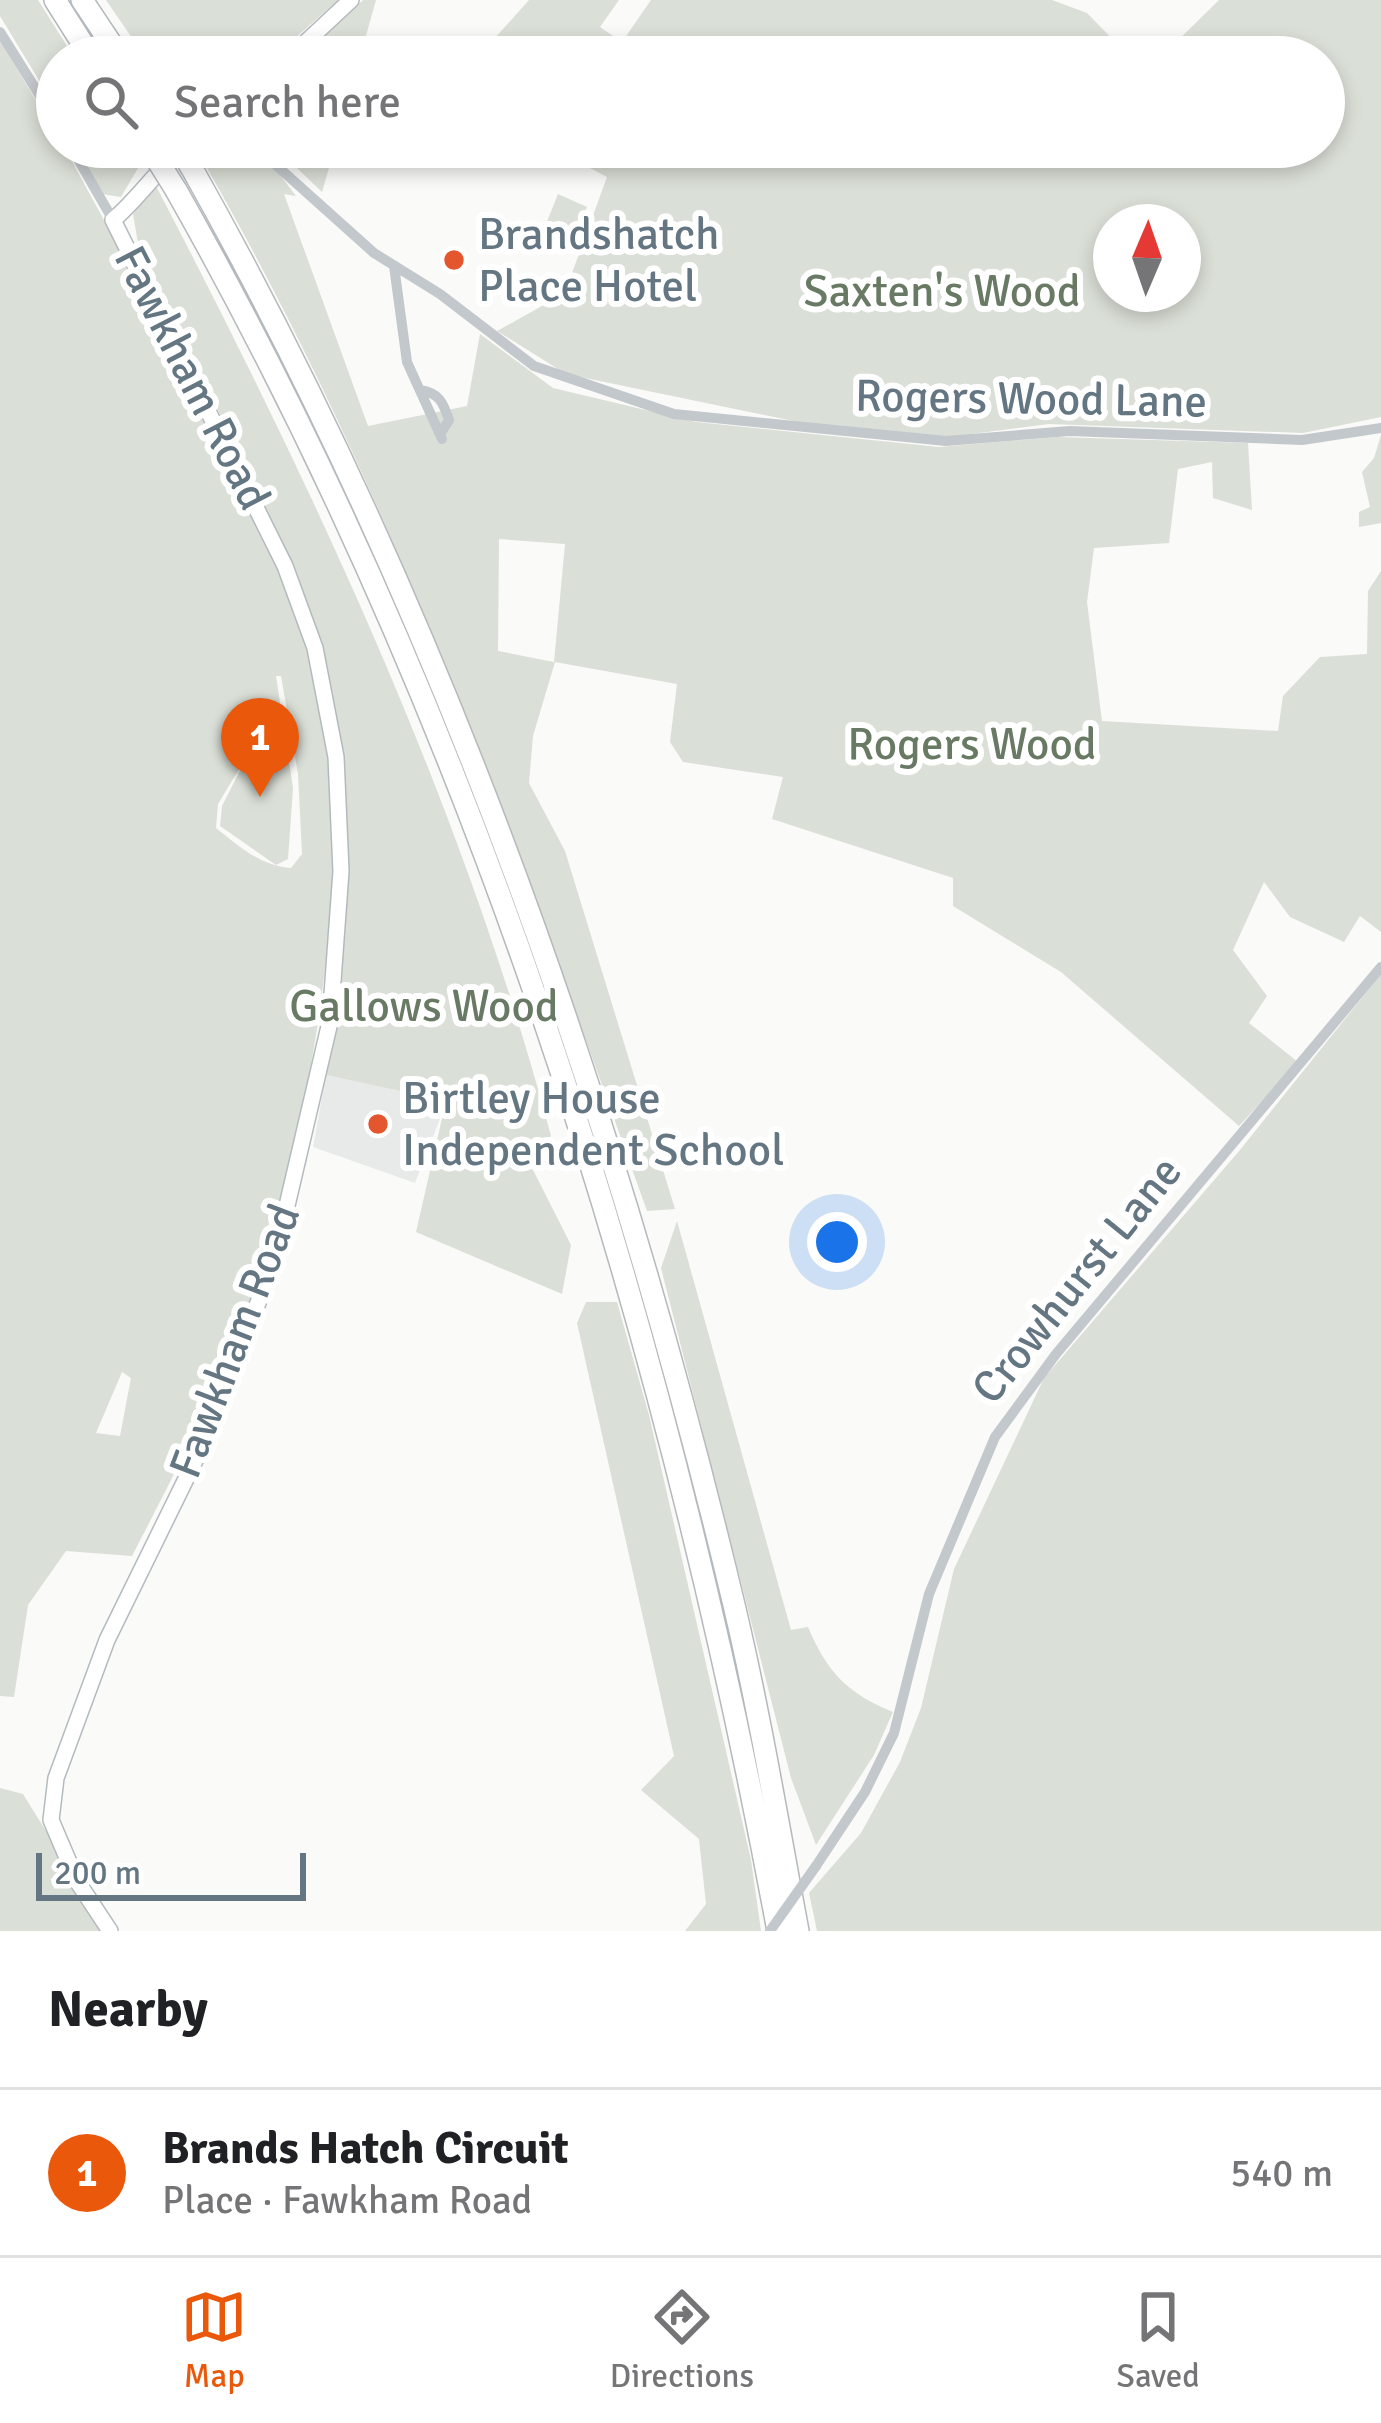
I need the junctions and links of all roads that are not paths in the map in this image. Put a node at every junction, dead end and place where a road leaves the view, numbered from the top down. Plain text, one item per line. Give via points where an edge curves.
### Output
1 (55, 0) edge
2 (82, 0) edge
3 (351, 0) edge
4 (0, 32) edge
5 (78, 36) edge
6 (106, 36) edge
7 (312, 36) edge
8 (36, 89) edge
9 (83, 168) edge
10 (159, 168) edge
11 (162, 168) edge
12 (192, 168) edge
13 (279, 168) edge
14 (113, 220) junction
15 (394, 266) junction
16 (416, 280) junction
17 (396, 289) junction
18 (1381, 428) edge
19 (441, 436) dead end
20 (1381, 968) edge
21 (110, 1931) edge
22 (774, 1931) edge
23 (798, 1931) edge

1 - 5 highway
2 - 6 highway
3 - 7 street
4 - 8 street
9 - 14 street
10 - 14 street, Fawkham Road
11 - 22 highway, bridge via 242,306 365,562 552,1045 692,1521
12 - 23 highway, bridge via 346,464 560,1007 735,1608
13 - 15 street, Rogers Wood Lane
14 - 21 street, Fawkham Road via 285,566 315,648 336,757 341,871 330,1022 274,1261 208,1436 107,1640 56,1778 51,1820
15 - 16 street, Rogers Wood Lane
15 - 17 street
16 - 17 street
16 - 18 street, Rogers Wood Lane via 534,365 674,414 946,441 1070,431 1302,440
17 - 19 street via 399,334 420,389 434,392 449,420
20 - 22 street, Crowhurst Lane, bridge via 994,1437 929,1594 894,1732 865,1792

